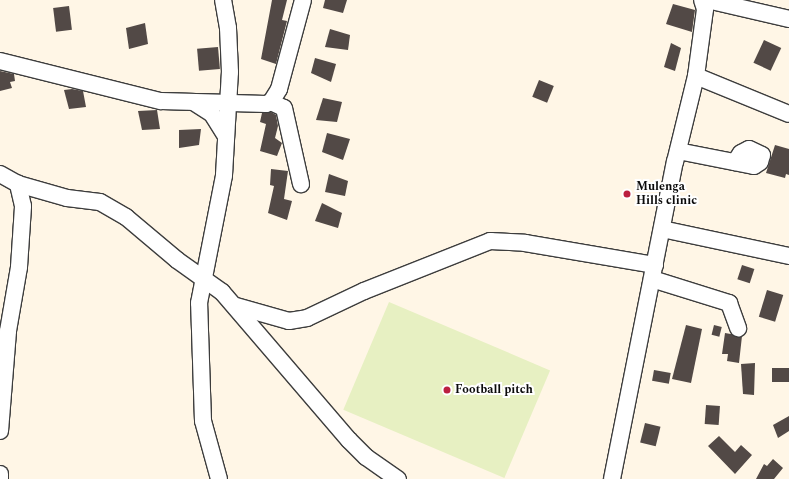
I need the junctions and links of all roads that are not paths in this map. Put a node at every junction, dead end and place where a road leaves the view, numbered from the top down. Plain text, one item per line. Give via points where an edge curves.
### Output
1 (223, 0) edge
2 (303, 0) edge
3 (702, 0) edge
4 (707, 0) edge
5 (789, 19) edge
6 (0, 61) edge
7 (696, 76) junction
8 (271, 102) junction
9 (194, 103) junction
10 (228, 104) junction
11 (789, 114) edge
12 (226, 136) junction
13 (678, 151) junction
14 (735, 162) dead end
15 (0, 174) edge
16 (18, 184) junction
17 (301, 184) dead end
18 (662, 229) junction
19 (788, 254) edge
20 (653, 272) junction
21 (203, 280) junction
22 (234, 305) junction
23 (738, 328) dead end
24 (0, 431) edge
25 (0, 474) edge
26 (0, 479) edge
27 (219, 479) edge
28 (398, 479) edge
29 (612, 479) edge

1 - 10 street via 228,28
2 - 8 street via 279,89
3 - 7 street via 705,8
4 - 5 street
6 - 9 street via 114,91
7 - 11 street
7 - 13 street
8 - 10 street
8 - 17 street via 284,108
9 - 10 street
9 - 12 street via 212,114
10 - 12 street
12 - 21 street via 220,201
13 - 14 street
13 - 18 street
15 - 16 street
16 - 21 street via 110,207
16 - 24 street via 23,206 18,275 6,344
18 - 19 street
18 - 20 street
20 - 22 street via 525,243 490,241 364,291 308,318 282,320
20 - 23 street via 729,304
20 - 29 street
21 - 22 street
21 - 27 street via 199,303 203,421
22 - 28 street via 349,440 366,457
25 - 26 street

